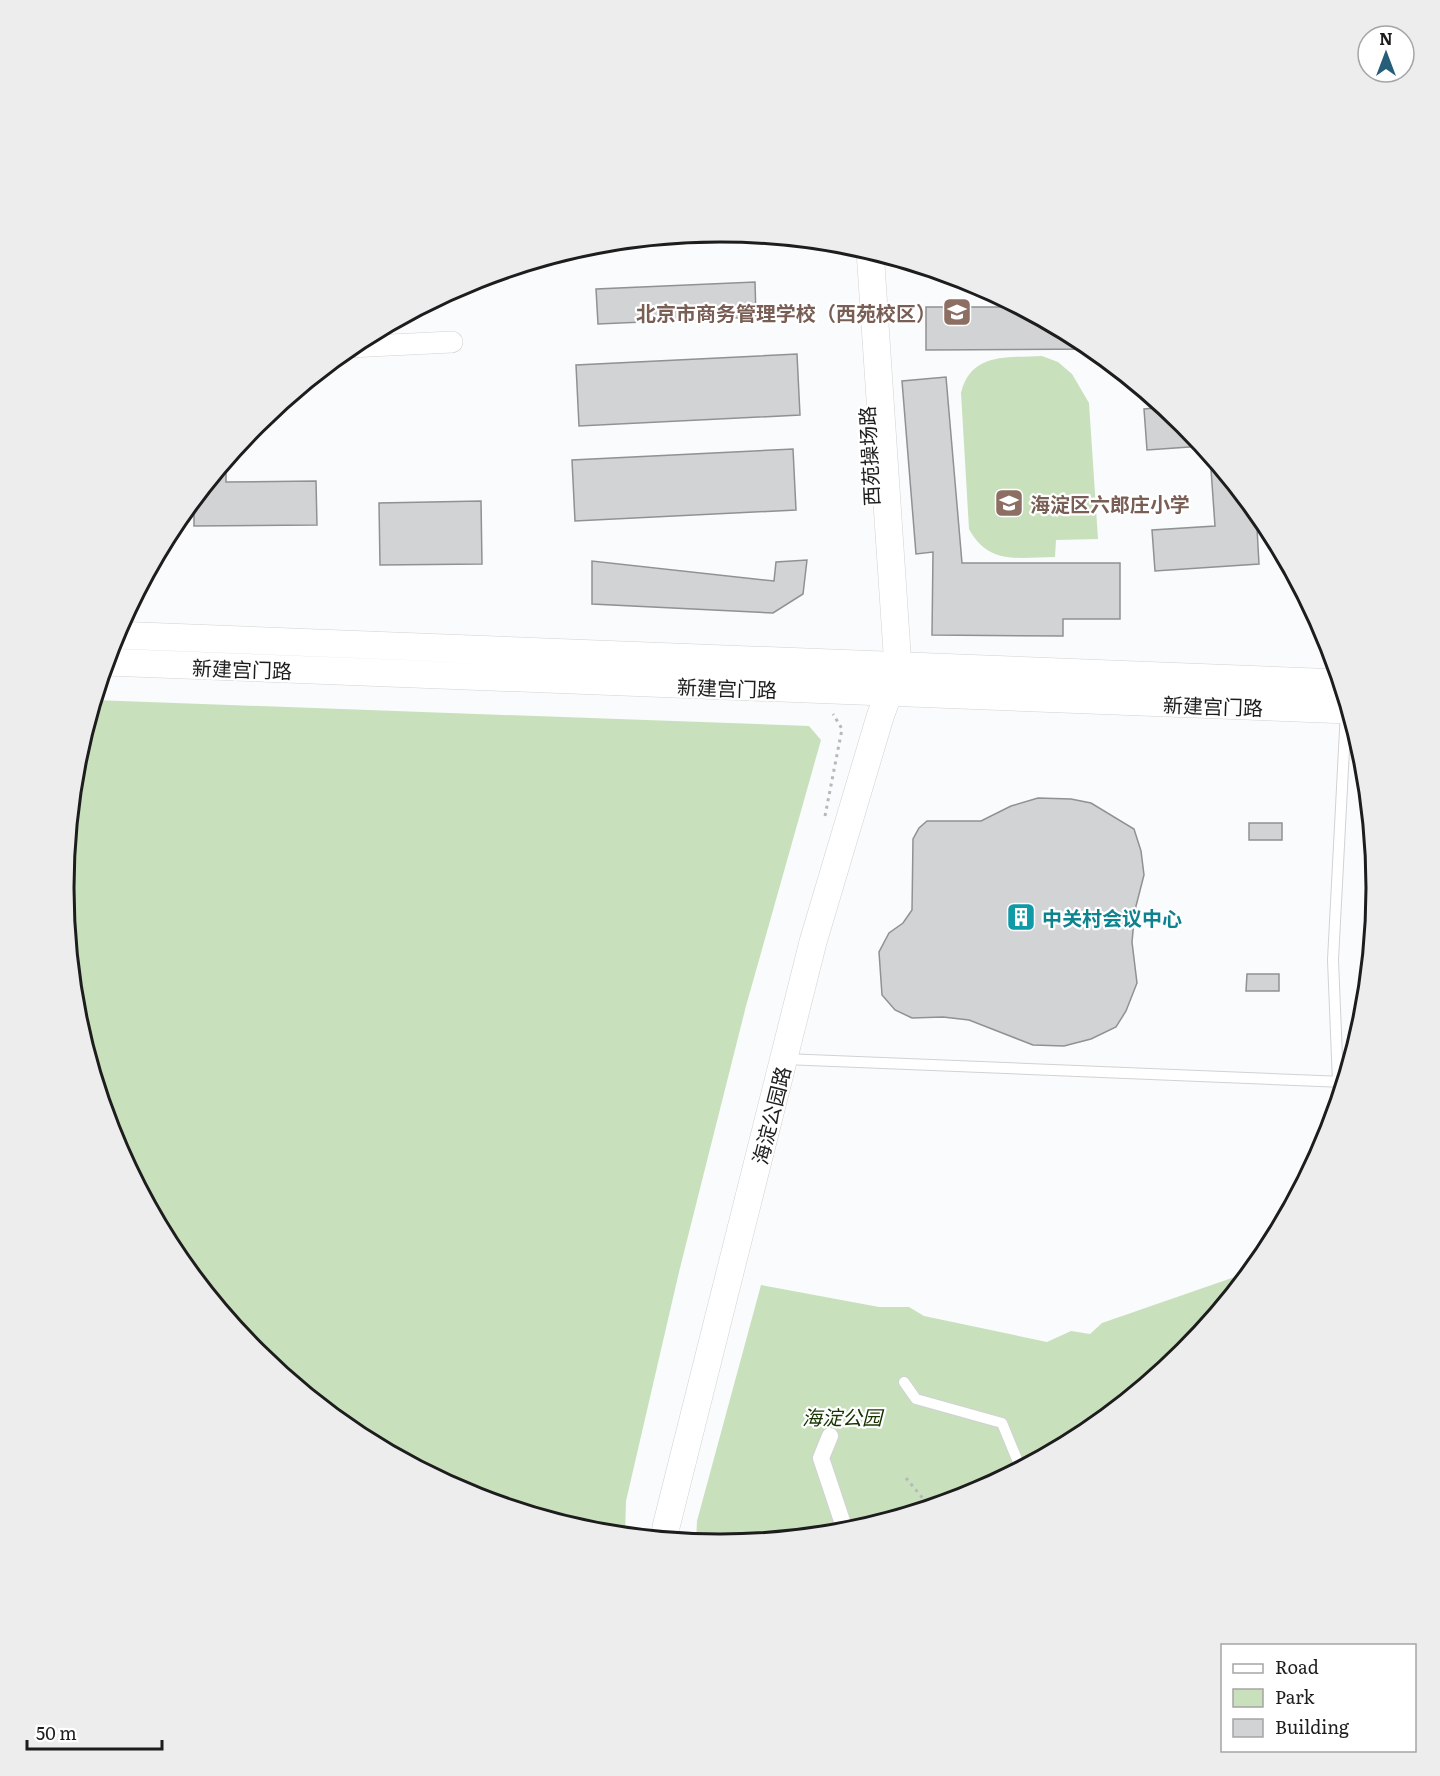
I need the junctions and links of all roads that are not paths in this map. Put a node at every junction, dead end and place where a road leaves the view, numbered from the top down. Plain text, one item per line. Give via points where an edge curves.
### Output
1 (856, 256) edge
2 (870, 260) edge
3 (452, 342) dead end
4 (367, 346) edge
5 (126, 635) edge
6 (115, 662) edge
7 (890, 667) junction
8 (1333, 683) edge
9 (890, 694) junction
10 (1341, 710) edge
11 (1347, 732) edge
12 (783, 1059) junction
13 (1340, 1068) edge
14 (1336, 1082) edge
15 (904, 1382) dead end
16 (830, 1436) dead end
17 (1018, 1462) edge
18 (843, 1523) edge
19 (666, 1532) edge

1 - 7 street, 西苑操场路
2 - 7 street, 西苑操场路
3 - 4 street
5 - 7 street, 新建宫门路
6 - 9 street, 新建宫门路
7 - 8 street, 新建宫门路
7 - 9 street, 海淀公园路
9 - 10 street, 新建宫门路
9 - 12 street, 海淀公园路 via 813,942
11 - 13 lane via 1333,960
12 - 14 lane
12 - 19 street, 海淀公园路
15 - 17 lane via 916,1398 1002,1423
16 - 18 street via 822,1458

